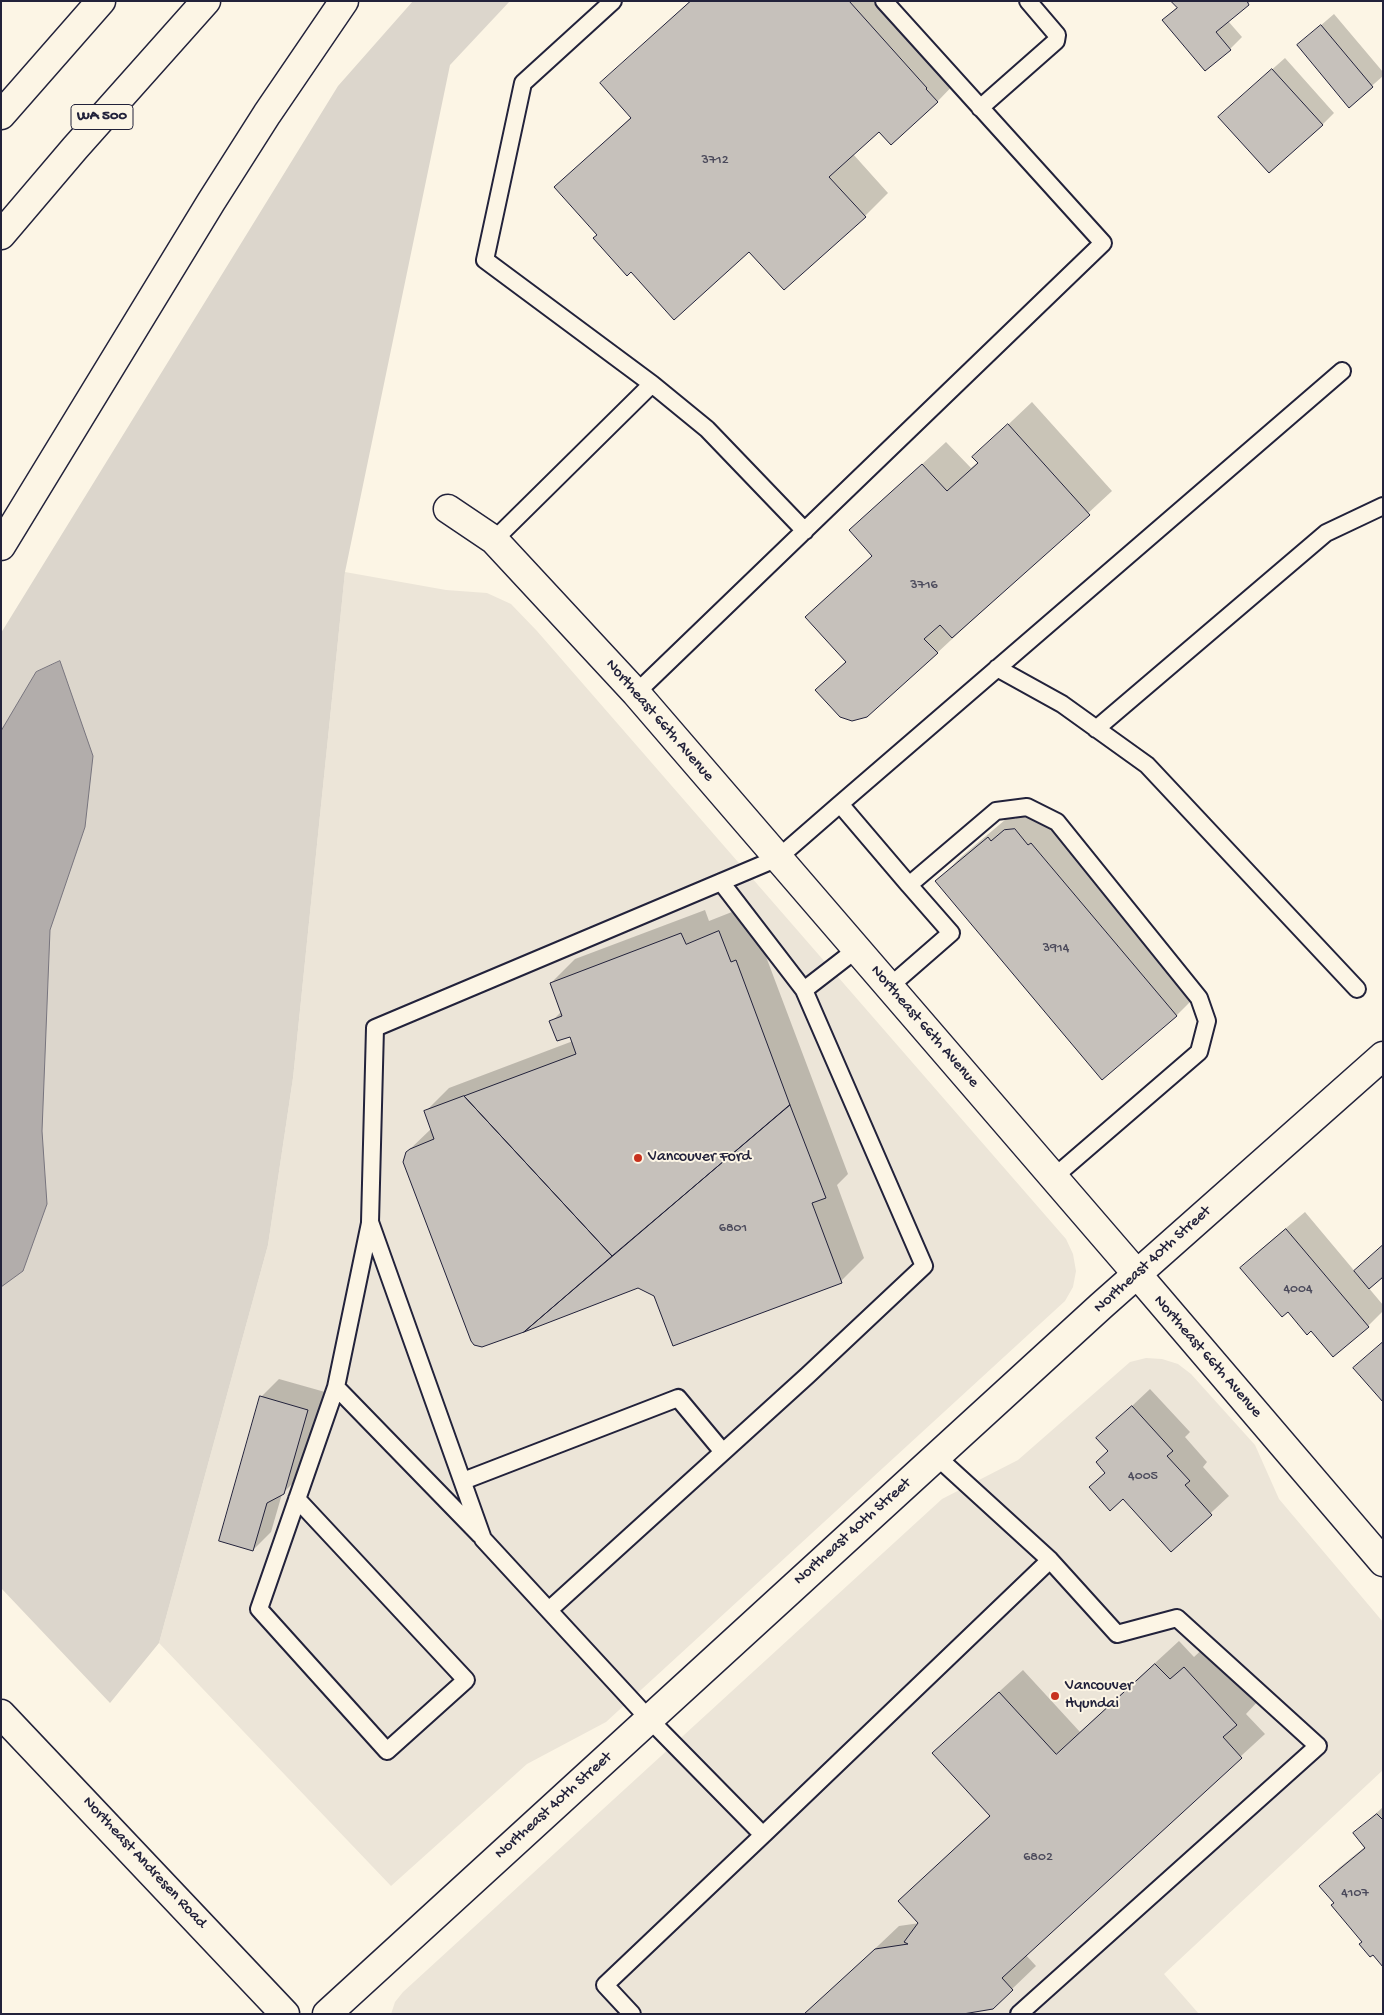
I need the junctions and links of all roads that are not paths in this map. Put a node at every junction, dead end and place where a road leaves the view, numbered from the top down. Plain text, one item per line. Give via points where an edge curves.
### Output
1 (101, 1) edge
2 (206, 1) edge
3 (344, 1) edge
4 (613, 1) edge
5 (884, 1) edge
6 (1028, 1) edge
7 (980, 108) junction
8 (1, 115) edge
9 (1, 235) edge
10 (1342, 371) dead end
11 (652, 384) junction
12 (1383, 506) edge
13 (448, 509) dead end
14 (805, 531) junction
15 (494, 540) junction
16 (1, 546) edge
17 (997, 668) junction
18 (636, 693) junction
19 (1096, 729) junction
20 (840, 804) junction
21 (778, 858) junction
22 (721, 882) junction
23 (909, 885) junction
24 (856, 948) junction
25 (889, 987) junction
26 (1356, 989) dead end
27 (804, 990) junction
28 (1383, 1056) edge
29 (1054, 1177) junction
30 (370, 1222) junction
31 (1137, 1274) junction
32 (336, 1387) junction
33 (723, 1452) junction
34 (936, 1456) junction
35 (463, 1482) junction
36 (297, 1499) junction
37 (484, 1538) junction
38 (1050, 1560) junction
39 (1383, 1562) edge
40 (549, 1610) junction
41 (1, 1714) edge
42 (649, 1719) junction
43 (762, 1835) junction
44 (285, 2014) edge
45 (327, 2014) edge
46 (632, 2014) edge
47 (1018, 2014) edge

1 - 8 main road
2 - 9 main road, WA 500
3 - 16 main road via 216,194
4 - 11 lane via 523,83 485,260
5 - 7 lane
6 - 7 lane via 1057,35 1056,41
7 - 14 lane via 1103,243
10 - 17 lane
11 - 14 lane via 707,429
11 - 15 lane
12 - 19 lane via 1326,533
13 - 15 main road, Northeast 66th Avenue
14 - 18 lane
15 - 18 main road, Northeast 66th Avenue
17 - 19 lane via 1062,704
17 - 20 lane
18 - 21 main road, Northeast 66th Avenue
19 - 26 lane via 1147,765
20 - 21 lane
20 - 23 lane
21 - 22 lane
21 - 24 main road, Northeast 66th Avenue
22 - 27 lane
22 - 30 lane via 375,1028
23 - 25 lane via 951,933
23 - 29 lane via 996,811 1027,807 1057,822 1199,998 1207,1022 1199,1052
24 - 25 main road, Northeast 66th Avenue
24 - 27 lane
25 - 29 main road, Northeast 66th Avenue
27 - 33 lane via 924,1266
28 - 31 main road, Northeast 40th Street
29 - 31 main road, Northeast 66th Avenue
30 - 32 lane
30 - 35 lane
31 - 34 main road, Northeast 40th Street
31 - 39 main road, Northeast 66th Avenue
32 - 36 lane
32 - 37 lane
33 - 35 lane via 678,1398
33 - 40 lane
34 - 38 lane
34 - 42 main road, Northeast 40th Street
35 - 37 lane
36 - 36 lane via 259,1609 387,1751 466,1680
37 - 40 lane
38 - 43 lane
38 - 47 lane via 1117,1634 1177,1618 1318,1746
40 - 42 lane
41 - 44 main road, Northeast Andresen Road
42 - 43 lane
42 - 45 main road, Northeast 40th Street
43 - 46 lane via 605,1985

